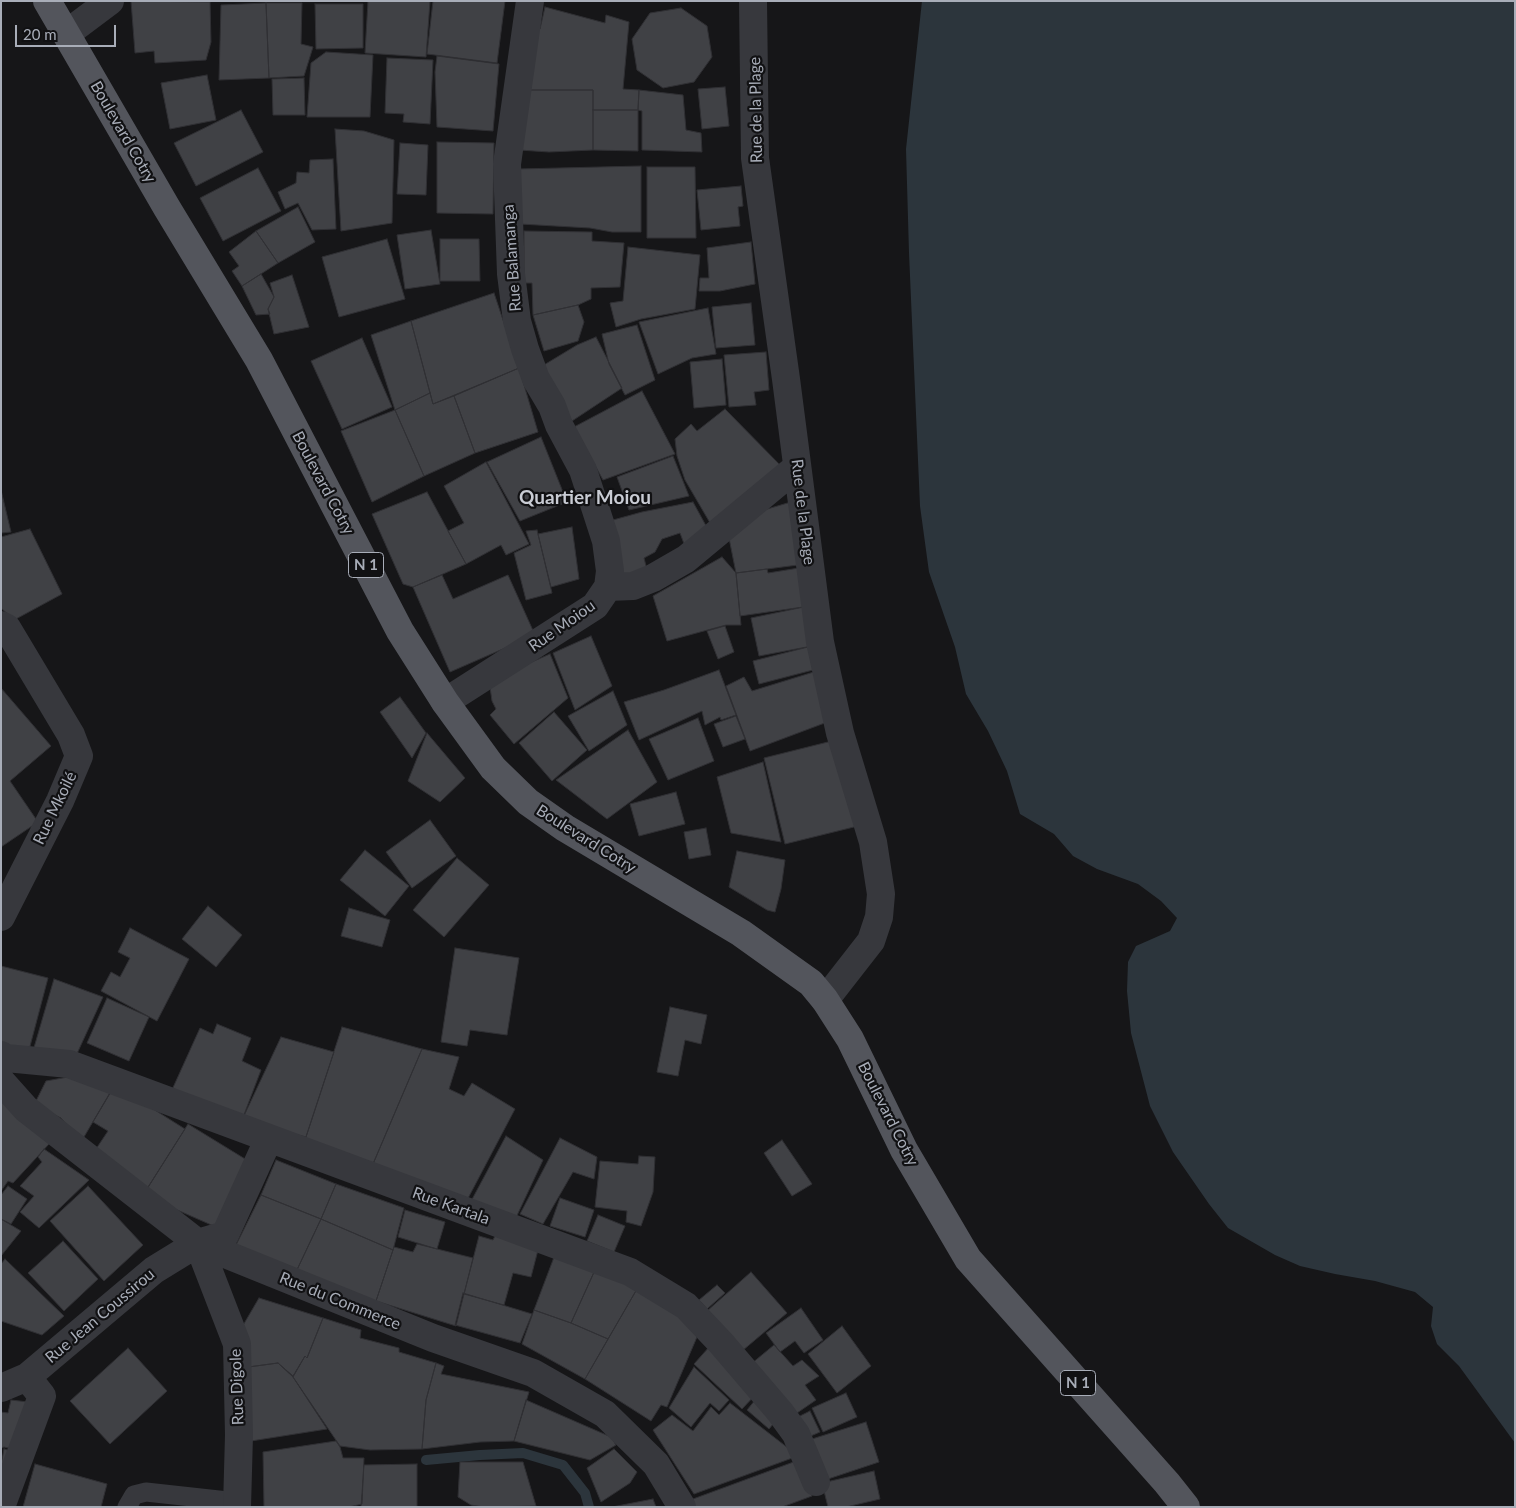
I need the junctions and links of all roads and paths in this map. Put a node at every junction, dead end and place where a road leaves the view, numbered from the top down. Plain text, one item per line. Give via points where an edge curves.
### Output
1 (47, 1) edge
2 (110, 1) edge
3 (530, 1) edge
4 (754, 1) edge
5 (66, 34) junction
6 (797, 468) junction
7 (608, 587) junction
8 (1, 625) edge
9 (445, 702) junction
10 (1, 917) edge
11 (825, 1000) junction
12 (1, 1055) edge
13 (1, 1080) edge
14 (269, 1138) junction
15 (198, 1243) junction
16 (27, 1377) junction
17 (1, 1388) edge
18 (816, 1482) dead end
19 (237, 1505) edge
20 (1, 1507) edge
21 (127, 1507) edge
22 (682, 1507) edge
23 (1186, 1507) edge

1 - 5 main road, Boulevard Cotry / N 1
2 - 5 street
3 - 7 street, Rue Balamanga via 507,164 511,274 517,321 536,378 583,470 596,506 607,548
4 - 6 street, Rue de la Plage via 755,158
5 - 9 main road, Boulevard Cotry / N 1 via 259,360 400,631
6 - 7 street, Rue Moiou via 686,559 633,586
6 - 11 street, Rue de la Plage via 820,642 840,733 873,842 881,894 879,917 871,941
7 - 9 street, Rue Moiou via 595,606
8 - 10 street, Rue Mkoilé via 6,628 71,735 79,756 60,801
9 - 11 main road, Boulevard Cotry / N 1 via 493,768 528,802 565,828 741,933 811,983
11 - 23 main road, Boulevard Cotry / N 1 via 850,1039 904,1150 968,1259
12 - 14 street, Rue Kartala via 69,1064
13 - 15 street, Rue du Commerce via 26,1109
14 - 15 street, Rue Jean Coussirou via 224,1235
14 - 18 street, Rue Kartala via 630,1272 686,1306 786,1420 796,1434
15 - 16 street, Rue Jean Coussirou via 154,1270
15 - 19 street, Rue Digole via 237,1344
15 - 22 street, Rue du Commerce via 433,1338 533,1373 605,1414 656,1464
16 - 17 street, Rue Jean Coussirou
16 - 20 street via 42,1396
19 - 21 lane via 146,1492 134,1496

